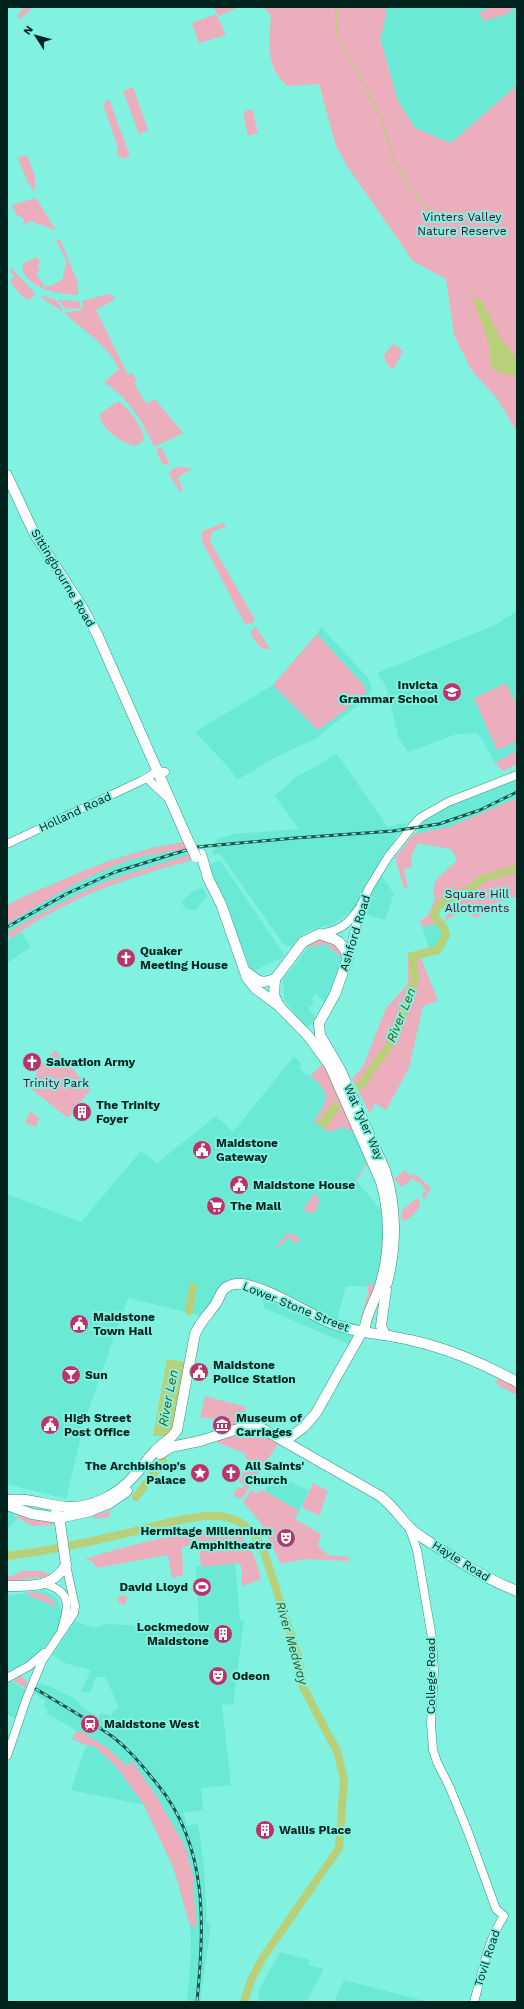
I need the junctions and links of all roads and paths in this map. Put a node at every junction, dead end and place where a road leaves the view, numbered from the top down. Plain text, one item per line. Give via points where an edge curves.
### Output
1 (7, 474) edge
2 (161, 773) junction
3 (517, 775) edge
4 (146, 781) junction
5 (171, 801) junction
6 (190, 836) junction
7 (7, 844) edge
8 (361, 905) junction
9 (319, 934) junction
10 (348, 958) junction
11 (243, 967) junction
12 (275, 979) junction
13 (279, 1006) junction
14 (319, 1022) junction
15 (300, 1028) junction
16 (392, 1229) junction
17 (386, 1290) junction
18 (364, 1330) junction
19 (385, 1334) junction
20 (517, 1382) edge
21 (177, 1430) junction
22 (285, 1441) junction
23 (195, 1442) junction
24 (11, 1500) edge
25 (59, 1520) junction
26 (409, 1527) junction
27 (429, 1541) junction
28 (417, 1550) junction
29 (66, 1564) junction
30 (43, 1583) junction
31 (7, 1586) edge
32 (517, 1591) edge
33 (60, 1635) junction
34 (51, 1648) junction
35 (23, 1670) junction
36 (35, 1677) junction
37 (7, 1678) edge
38 (7, 1756) edge
39 (504, 1916) joint
40 (474, 2002) edge

1 - 2 highway, Sittingbourne Road via 34,532 82,607
2 - 4 main road, Holland Road
2 - 5 highway, Sittingbourne Road
2 - 6 highway, Sittingbourne Road
3 - 8 main road, Ashford Road via 448,802 420,818 383,865
4 - 5 main road
4 - 7 main road, Holland Road
5 - 6 highway, Sittingbourne Road
6 - 11 highway, Sittingbourne Road, bridge via 210,894 222,911
8 - 9 main road via 344,926 335,931
8 - 10 main road, Ashford Road
9 - 10 highway via 339,942
9 - 12 highway via 303,942
10 - 14 highway, Ashford Road via 335,994
11 - 12 highway via 259,981
11 - 13 highway, Sittingbourne Road via 247,978 256,988
12 - 13 highway via 274,995
13 - 15 highway
14 - 15 highway via 307,1029
14 - 16 highway, Wat Tyler Way via 320,1035 340,1069 386,1170 393,1203
15 - 16 highway, Wat Tyler Way via 330,1066 373,1161
16 - 17 highway via 393,1258
16 - 18 highway via 381,1282 366,1318
17 - 18 highway
17 - 19 highway via 381,1326
18 - 19 highway, Lower Stone Street
18 - 21 highway, Lower Stone Street via 324,1320 296,1305 247,1285 229,1285 195,1334
18 - 22 highway via 316,1413 304,1427
19 - 20 highway, Lower Stone Street via 439,1348
21 - 23 highway via 182,1436
21 - 24 highway via 154,1452 132,1479 99,1501 74,1507
22 - 23 highway, College Road via 261,1428 249,1426
22 - 26 highway, College Road via 380,1496 397,1511
23 - 25 highway, College Road via 171,1447 162,1453 135,1483 110,1503
24 - 25 highway
25 - 29 highway
26 - 27 highway, Hayle Road
26 - 28 main road, College Road
27 - 28 main road via 422,1541
27 - 32 highway, Hayle Road via 483,1576
28 - 39 main road, College Road via 432,1638 433,1750 496,1909
29 - 30 highway via 55,1579
29 - 33 main road via 75,1606
30 - 31 highway
30 - 33 main road via 58,1591 68,1603
33 - 34 main road
34 - 35 main road
34 - 36 main road
35 - 36 main road
35 - 37 main road
36 - 38 main road
39 - 40 main road, Tovil Road via 491,1941

